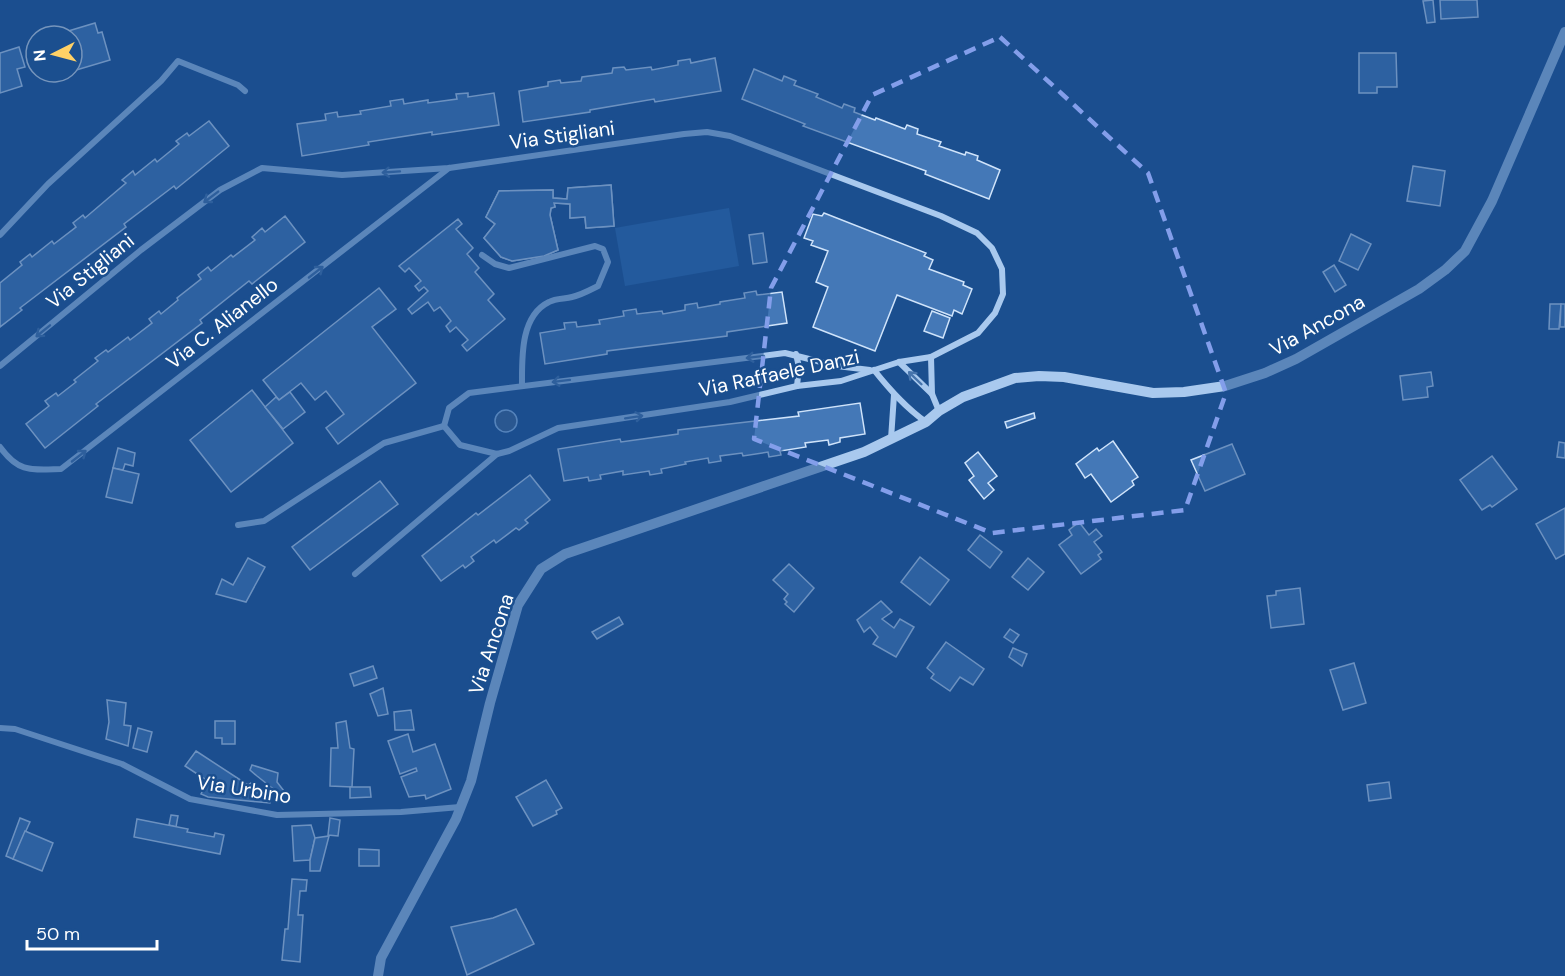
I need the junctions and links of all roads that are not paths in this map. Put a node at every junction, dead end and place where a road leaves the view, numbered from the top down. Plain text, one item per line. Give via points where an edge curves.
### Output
1 (1565, 32) edge
2 (245, 91) dead end
3 (449, 168) junction
4 (0, 235) edge
5 (482, 255) dead end
6 (796, 354) junction
7 (931, 357) junction
8 (899, 362) junction
9 (0, 366) edge
10 (874, 370) junction
11 (522, 386) junction
12 (797, 386) junction
13 (932, 394) junction
14 (894, 395) junction
15 (939, 411) junction
16 (926, 422) junction
17 (444, 426) junction
18 (891, 439) junction
19 (0, 447) edge
20 (497, 454) junction
21 (238, 525) dead end
22 (355, 574) dead end
23 (0, 729) edge
24 (461, 807) junction
25 (378, 976) edge

1 - 15 street, Via Ancona via 1476,232 1458,257 1419,289 1296,359 1225,386 1153,393 1065,378 1015,378 963,397
2 - 4 street via 178,61 162,81 48,184
3 - 7 street, Via Stigliani via 707,132 730,136 941,216 978,233 992,248 1002,269 1003,294 995,313 978,333
3 -> 9 street, Via Stigliani via 342,175 262,168 220,190
19 -> 3 street, Via C. Alianello via 8,458 27,470 61,469
5 - 11 street via 510,268 595,246 603,249 608,262 598,286 536,309 529,321
6 - 10 street, Via Raffaele Danzi via 837,366
6 -> 11 street, Via Raffaele Danzi
6 - 12 street
7 - 8 street, Via Stigliani
7 - 13 street
8 - 10 street, Via Stigliani
13 -> 8 street
10 - 12 street, Via Raffaele Danzi via 841,381
10 - 14 street
11 - 17 street, Via Raffaele Danzi via 470,393 449,408
20 -> 12 street, Via Raffaele Danzi via 558,428 730,402
13 - 15 street
14 - 16 street
14 - 18 street
15 - 16 street, Via Ancona
16 - 18 street, Via Ancona
17 - 20 street via 460,445
17 - 21 street via 384,443 264,521
18 - 24 street, Via Ancona via 864,452 565,554 541,569 518,604
20 - 22 street, Via Raffaele Danzi
23 - 24 street, Via Urbino via 15,729 122,764 190,799 276,815
24 - 25 street, Via Ancona via 381,958

